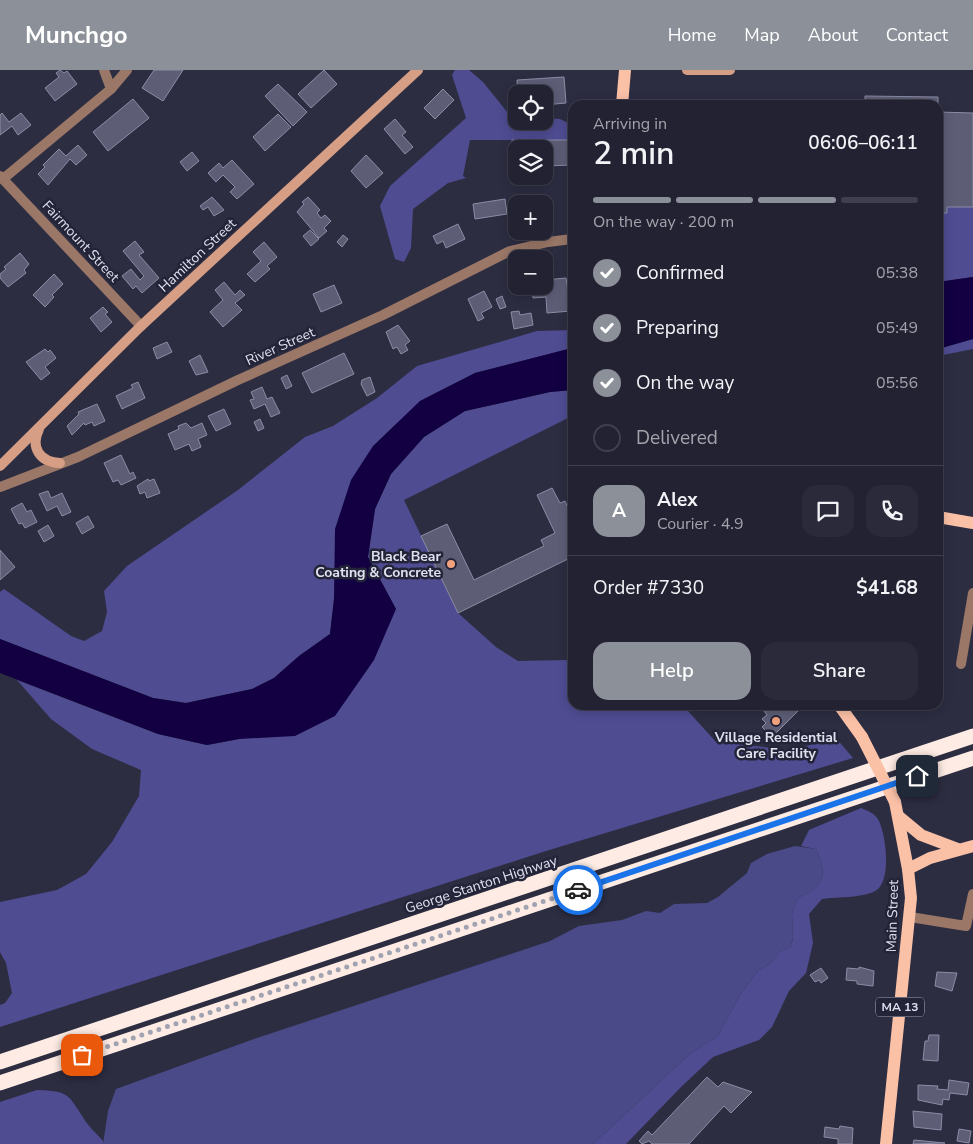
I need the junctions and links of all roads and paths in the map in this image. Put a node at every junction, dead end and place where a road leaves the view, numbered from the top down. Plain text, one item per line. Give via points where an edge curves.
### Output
1 (104, 70) edge
2 (126, 70) edge
3 (418, 70) edge
4 (625, 70) edge
5 (687, 70) edge
6 (730, 70) edge
7 (111, 89) junction
8 (622, 100) edge
9 (2, 177) edge
10 (568, 241) edge
11 (141, 326) junction
12 (43, 422) junction
13 (60, 463) junction
14 (0, 466) edge
15 (0, 487) edge
16 (943, 518) edge
17 (973, 524) edge
18 (973, 593) edge
19 (961, 664) dead end
20 (842, 710) edge
21 (973, 736) edge
22 (973, 758) edge
23 (898, 816) junction
24 (973, 846) edge
25 (958, 849) junction
26 (908, 869) junction
27 (973, 894) edge
28 (910, 917) junction
29 (0, 1062) edge
30 (0, 1082) edge
31 (886, 1144) edge

1 - 7 street
2 - 7 street
3 - 11 main road, Hamilton Street
4 - 8 main road
5 - 6 main road
7 - 9 street
9 - 11 street, Fairmount Street
10 - 13 street, River Street via 520,247 504,253 383,315
11 - 12 main road, Hamilton Street
12 - 13 main road via 34,442 37,451 46,460
12 - 14 main road, Hamilton Street
13 - 15 street, River Street
16 - 17 main road
18 - 19 street
20 - 23 main road, Main Street / MA 13, bridge via 862,738 895,802
21 - 29 highway, George Stanton Highway
22 - 30 highway
23 - 25 main road via 924,836
23 - 26 main road, Main Street / MA 13
24 - 25 main road
25 - 26 main road
26 - 28 main road, Main Street / MA 13
27 - 28 street via 966,926
28 - 31 main road, Main Street / MA 13

